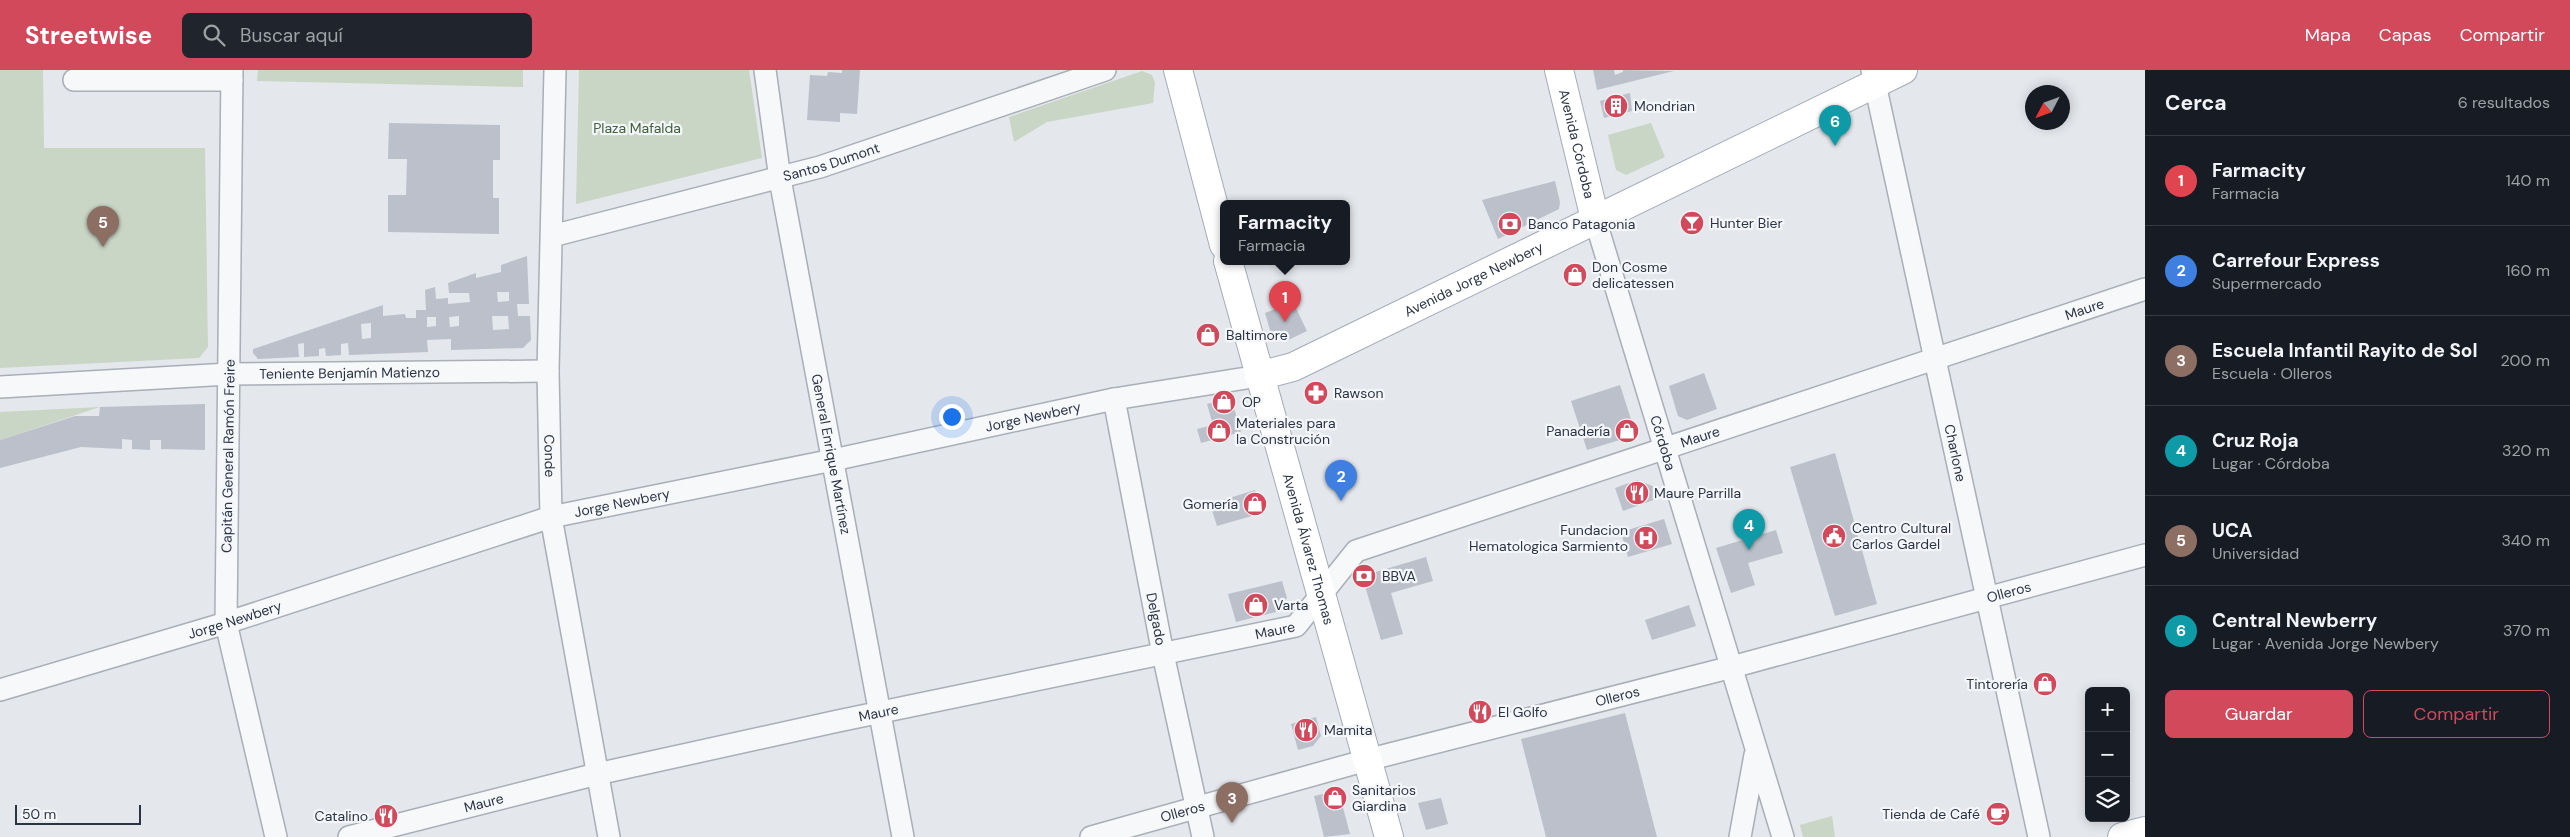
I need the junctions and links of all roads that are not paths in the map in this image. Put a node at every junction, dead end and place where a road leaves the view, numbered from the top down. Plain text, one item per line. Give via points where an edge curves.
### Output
1 (554, 70) edge
2 (765, 70) edge
3 (1105, 70) edge
4 (1178, 70) edge
5 (1559, 70) edge
6 (1903, 70) edge
7 (232, 75) edge
8 (1873, 77) edge
9 (74, 80) dead end
10 (780, 179) junction
11 (1595, 219) junction
12 (1220, 230) edge
13 (552, 236) junction
14 (1229, 265) edge
15 (2145, 289) edge
16 (1935, 357) junction
17 (548, 371) junction
18 (229, 374) junction
19 (1259, 376) junction
20 (0, 386) edge
21 (1114, 399) junction
22 (1665, 448) junction
23 (833, 460) junction
24 (551, 517) junction
25 (2145, 554) edge
26 (1321, 596) junction
27 (1987, 596) junction
28 (226, 623) junction
29 (1162, 654) junction
30 (1732, 667) junction
31 (0, 690) edge
32 (879, 714) junction
33 (1756, 752) junction
34 (1367, 760) junction
35 (597, 774) junction
36 (1197, 806) junction
37 (2145, 832) edge
38 (276, 837) edge
39 (349, 837) edge
40 (609, 837) edge
41 (903, 837) edge
42 (1091, 837) edge
43 (1203, 837) edge
44 (1390, 837) edge
45 (1740, 837) edge
46 (1783, 837) edge
47 (2039, 837) edge
48 (2122, 837) edge

1 - 13 street, Conde
2 - 10 street, General Enrique Martínez
3 - 10 street, Santos Dumont
4 - 12 main road
5 - 11 main road, Avenida Córdoba
6 - 8 main road, Avenida Jorge Newbery
7 - 9 street
7 - 18 street, Capitán General Ramón Freire
8 - 11 main road, Avenida Jorge Newbery
8 - 16 street, Charlone
10 - 13 street, Santos Dumont
10 - 23 street, General Enrique Martínez
11 - 19 main road, Avenida Jorge Newbery via 1293,367
11 - 22 street, Córdoba
13 - 17 street, Conde
14 - 19 main road, Avenida Álvarez Thomas
15 - 16 street, Maure
16 - 22 street, Maure
16 - 27 street, Charlone
17 - 18 street, Teniente Benjamín Matienzo
17 - 24 street, Conde
18 - 20 street, Teniente Benjamín Matienzo
18 - 28 street, Capitán General Ramón Freire
19 - 21 street, Jorge Newbery
19 - 26 main road, Avenida Álvarez Thomas
21 - 23 street, Jorge Newbery
21 - 29 street, Delgado
22 - 26 street, Maure via 1356,551
22 - 30 street, Córdoba
23 - 24 street, Jorge Newbery
23 - 32 street, General Enrique Martínez
24 - 28 street, Jorge Newbery
24 - 35 street, Conde
25 - 27 street, Olleros
26 - 29 street, Maure via 1296,626
26 - 34 main road, Avenida Álvarez Thomas
27 - 30 street, Olleros
27 - 47 street, Charlone
28 - 31 street, Jorge Newbery
28 - 38 street, Capitán General Ramón Freire
29 - 32 street, Maure
29 - 36 street, Delgado
30 - 33 street, Córdoba
30 - 34 street, Olleros
32 - 35 street, Maure
32 - 41 street, General Enrique Martínez
33 - 45 street, Córdoba
33 - 46 street, Córdoba
34 - 36 street, Olleros
34 - 44 main road, Avenida Álvarez Thomas
35 - 39 street, Maure
35 - 40 street, Conde
36 - 42 street, Olleros
36 - 43 street, Delgado
37 - 48 main road

